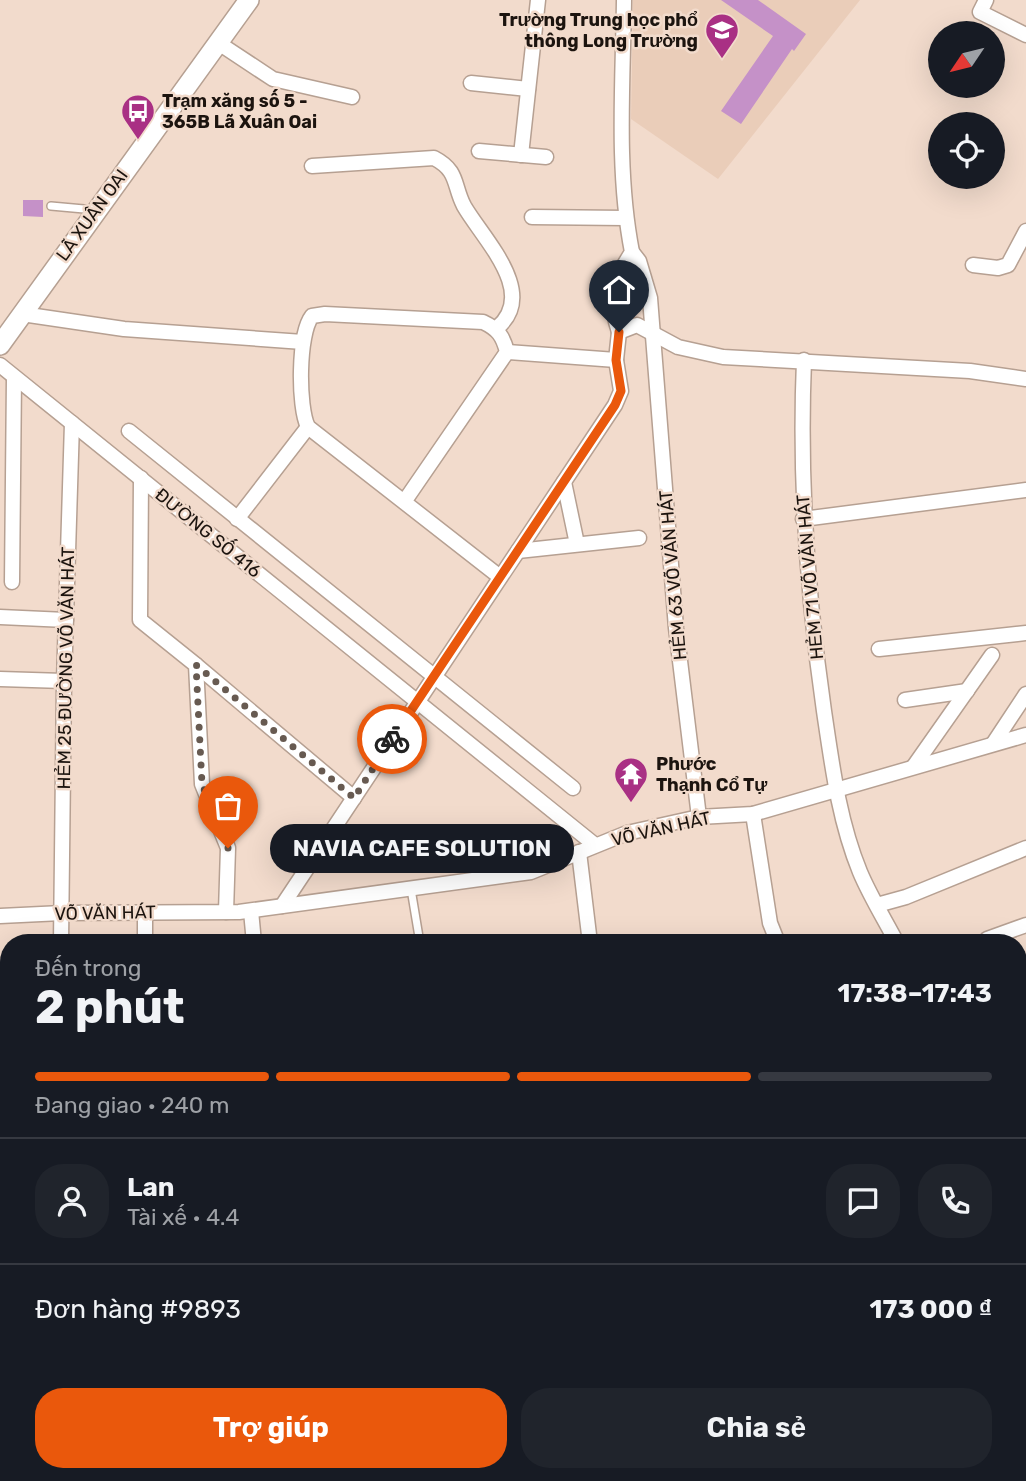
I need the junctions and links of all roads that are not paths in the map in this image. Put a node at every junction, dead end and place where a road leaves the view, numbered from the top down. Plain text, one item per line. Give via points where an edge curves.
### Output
1 (249, 0) edge
2 (538, 0) edge
3 (624, 0) edge
4 (986, 0) edge
5 (1026, 34) edge
6 (217, 43) junction
7 (471, 83) dead end
8 (528, 89) junction
9 (352, 97) dead end
10 (479, 151) dead end
11 (521, 155) junction
12 (546, 158) dead end
13 (312, 166) dead end
14 (51, 206) dead end
15 (95, 210) junction
16 (532, 217) dead end
17 (625, 218) junction
18 (1026, 231) edge
19 (632, 252) junction
20 (973, 265) dead end
21 (497, 328) junction
22 (8, 329) edge
23 (619, 332) junction
24 (654, 332) junction
25 (303, 342) junction
26 (507, 352) junction
27 (616, 360) junction
28 (804, 360) junction
29 (0, 365) edge
30 (14, 377) junction
31 (1026, 379) edge
32 (72, 423) junction
33 (308, 427) junction
34 (129, 431) dead end
35 (141, 478) junction
36 (564, 482) junction
37 (1026, 490) edge
38 (404, 502) junction
39 (237, 519) junction
40 (803, 519) junction
41 (639, 538) dead end
42 (578, 544) junction
43 (518, 551) junction
44 (500, 578) junction
45 (12, 582) dead end
46 (0, 617) edge
47 (66, 620) junction
48 (1026, 633) edge
49 (879, 649) dead end
50 (992, 655) dead end
51 (196, 665) junction
52 (433, 678) junction
53 (0, 679) edge
54 (64, 681) junction
55 (967, 691) junction
56 (1026, 694) edge
57 (905, 701) dead end
58 (416, 703) junction
59 (1026, 735) edge
60 (993, 744) junction
61 (914, 766) junction
62 (573, 788) dead end
63 (836, 793) junction
64 (354, 798) junction
65 (753, 814) junction
66 (699, 817) junction
67 (595, 845) junction
68 (1026, 848) edge
69 (579, 852) junction
70 (411, 888) junction
71 (877, 905) junction
72 (282, 906) junction
73 (251, 911) junction
74 (145, 912) junction
75 (226, 912) junction
76 (62, 913) junction
77 (0, 916) edge
78 (1026, 925) edge
79 (61, 934) edge
80 (145, 934) edge
81 (253, 934) edge
82 (419, 934) edge
83 (589, 934) edge
84 (774, 934) edge
85 (892, 934) edge
86 (1001, 934) edge

1 - 6 main road, LÃ XUÂN OAI
2 - 8 street
3 - 17 street, HẺM 63 VÕ VĂN HÁT
4 - 5 street via 980,12
6 - 9 street via 273,79
6 - 15 main road, LÃ XUÂN OAI
7 - 8 street
8 - 11 street
10 - 11 street
11 - 12 street
13 - 21 street via 434,158 447,165 463,203 511,285 508,319
14 - 15 lane
15 - 22 main road, LÃ XUÂN OAI
16 - 17 street
17 - 19 street, HẺM 63 VÕ VĂN HÁT
18 - 20 street via 1008,265
19 - 23 street via 613,283 613,315
19 - 24 street, HẺM 63 VÕ VĂN HÁT via 650,298
21 - 25 street via 482,322 325,314 312,316 305,325
21 - 26 street
22 - 25 street via 124,329
23 - 24 street via 636,325
23 - 27 street
24 - 28 street via 678,347 723,357
24 - 66 street, HẺM 63 VÕ VĂN HÁT via 676,628
25 - 33 street via 302,415
26 - 27 street
26 - 38 street
27 - 36 street via 621,391
28 - 31 street
28 - 40 street, HẺM 71 VÕ VĂN HÁT
29 - 30 street, ĐƯỜNG SỐ 416
30 - 32 street, ĐƯỜNG SỐ 416
30 - 45 street
32 - 35 street, ĐƯỜNG SỐ 416
32 - 47 street, HẺM 25 ĐƯỜNG VÕ VĂN HÁT
33 - 38 street
33 - 39 street
34 - 39 street
35 - 51 street via 140,620
35 - 58 street, ĐƯỜNG SỐ 416
36 - 42 street
36 - 43 street
37 - 40 street
38 - 44 street
39 - 52 street
40 - 63 street, HẺM 71 VÕ VĂN HÁT via 817,665
41 - 42 street
42 - 43 street
43 - 44 street
44 - 52 street
46 - 47 street
47 - 54 street, HẺM 25 ĐƯỜNG VÕ VĂN HÁT
48 - 49 street
50 - 55 street
51 - 64 street
51 - 75 street via 202,784 228,848
52 - 58 street
52 - 62 street
53 - 54 street
54 - 76 street, HẺM 25 ĐƯỜNG VÕ VĂN HÁT
55 - 57 street
55 - 61 street
56 - 60 street
58 - 64 street
58 - 67 street, ĐƯỜNG SỐ 416
59 - 60 street, VÕ VĂN HÁT
60 - 61 street, VÕ VĂN HÁT
61 - 63 street, VÕ VĂN HÁT
63 - 65 street, VÕ VĂN HÁT
63 - 71 street, HẺM 71 VÕ VĂN HÁT via 860,872
64 - 72 street
65 - 66 street, VÕ VĂN HÁT
65 - 84 street
66 - 67 street, VÕ VĂN HÁT
67 - 69 street, VÕ VĂN HÁT
68 - 71 street
69 - 70 street, VÕ VĂN HÁT via 531,872
69 - 83 street
70 - 72 street, VÕ VĂN HÁT
70 - 82 lane
71 - 85 street, HẺM 71 VÕ VĂN HÁT
72 - 73 street, VÕ VĂN HÁT
73 - 75 street, VÕ VĂN HÁT
73 - 81 street
74 - 75 street, VÕ VĂN HÁT
74 - 76 street, VÕ VĂN HÁT
74 - 80 street
76 - 77 street, VÕ VĂN HÁT
76 - 79 street, HẺM 25 ĐƯỜNG VÕ VĂN HÁT
78 - 86 street

